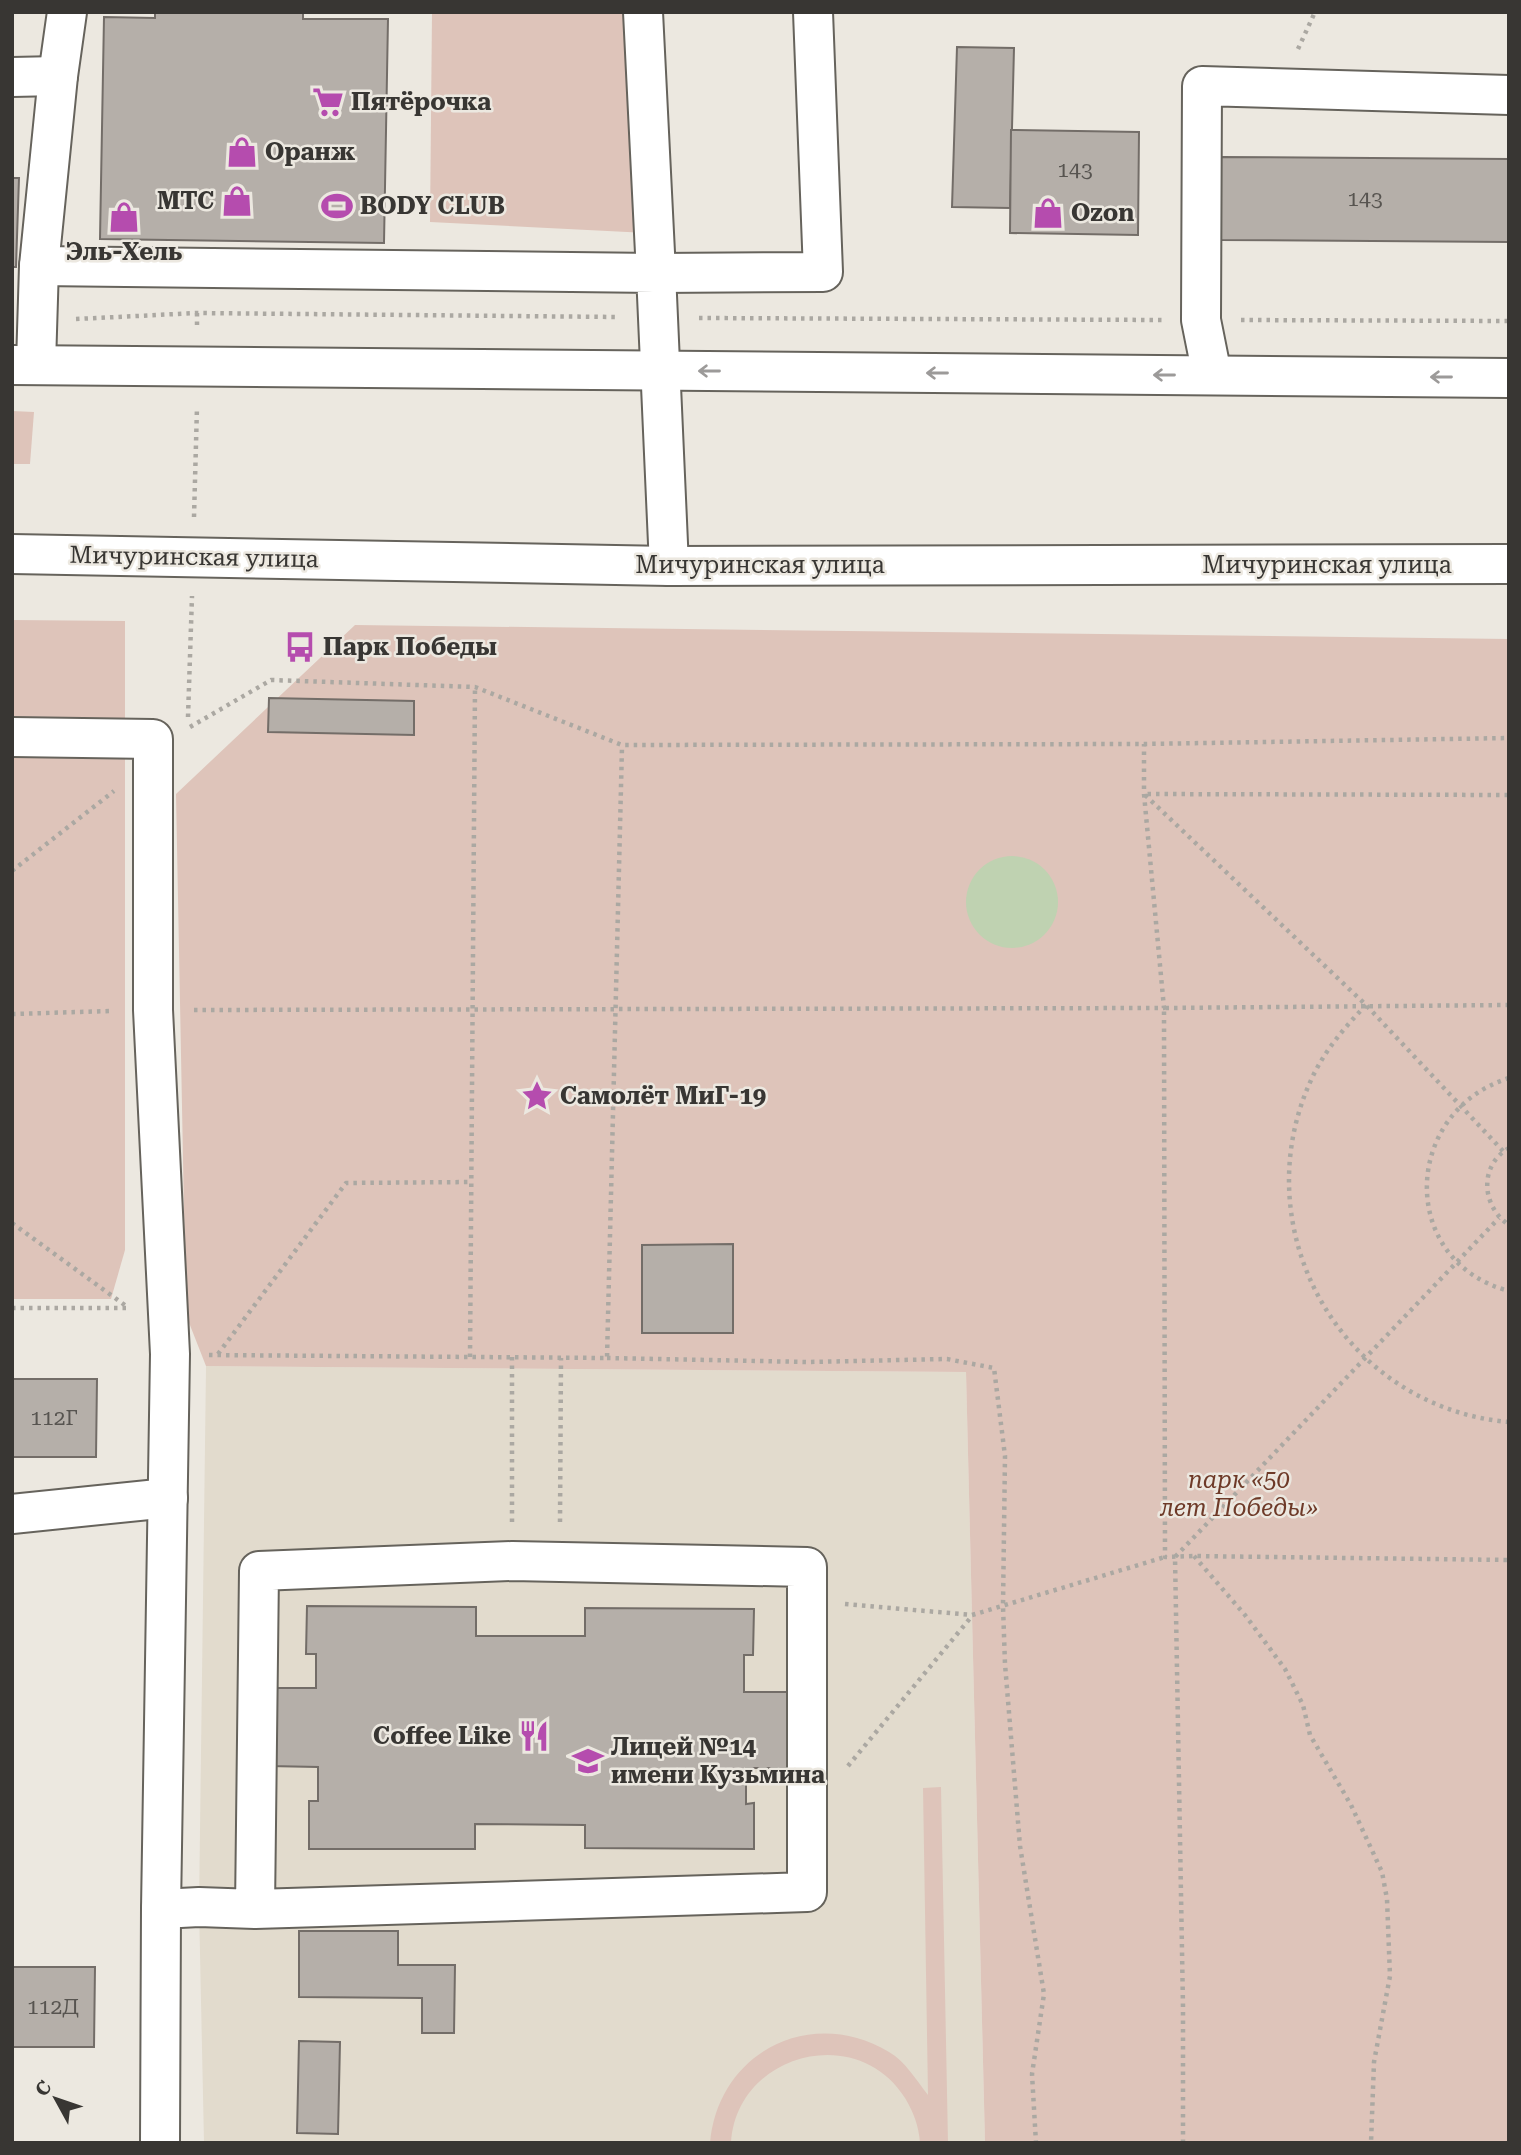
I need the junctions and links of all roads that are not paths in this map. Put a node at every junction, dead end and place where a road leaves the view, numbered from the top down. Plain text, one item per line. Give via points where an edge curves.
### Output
1 (67, 12) edge
2 (643, 12) edge
3 (813, 12) edge
4 (58, 76) junction
5 (12, 77) edge
6 (1509, 95) edge
7 (39, 266) junction
8 (656, 273) junction
9 (24, 365) edge
10 (662, 371) junction
11 (1212, 375) junction
12 (1509, 378) edge
13 (12, 554) edge
14 (1509, 564) edge
15 (669, 566) junction
16 (12, 737) edge
17 (168, 1499) junction
18 (12, 1514) edge
19 (161, 1909) junction
20 (255, 1909) junction
21 (160, 2143) edge

1 - 4 main road
2 - 8 main road
3 - 8 main road via 823,272
4 - 5 main road
4 - 7 main road
6 - 11 main road via 1202,86 1201,320
7 - 8 main road
7 - 9 main road via 37,321
8 - 10 main road
9 - 10 main road
11 -> 10 main road
10 - 15 main road
12 -> 11 main road
13 - 15 main road, Мичуринская улица
14 - 15 main road, Мичуринская улица
16 - 17 main road via 153,739 153,1010 170,1354
17 - 18 main road
17 - 19 main road
19 - 20 main road
19 - 21 main road
20 - 20 main road via 259,1571 512,1561 807,1567 807,1892

